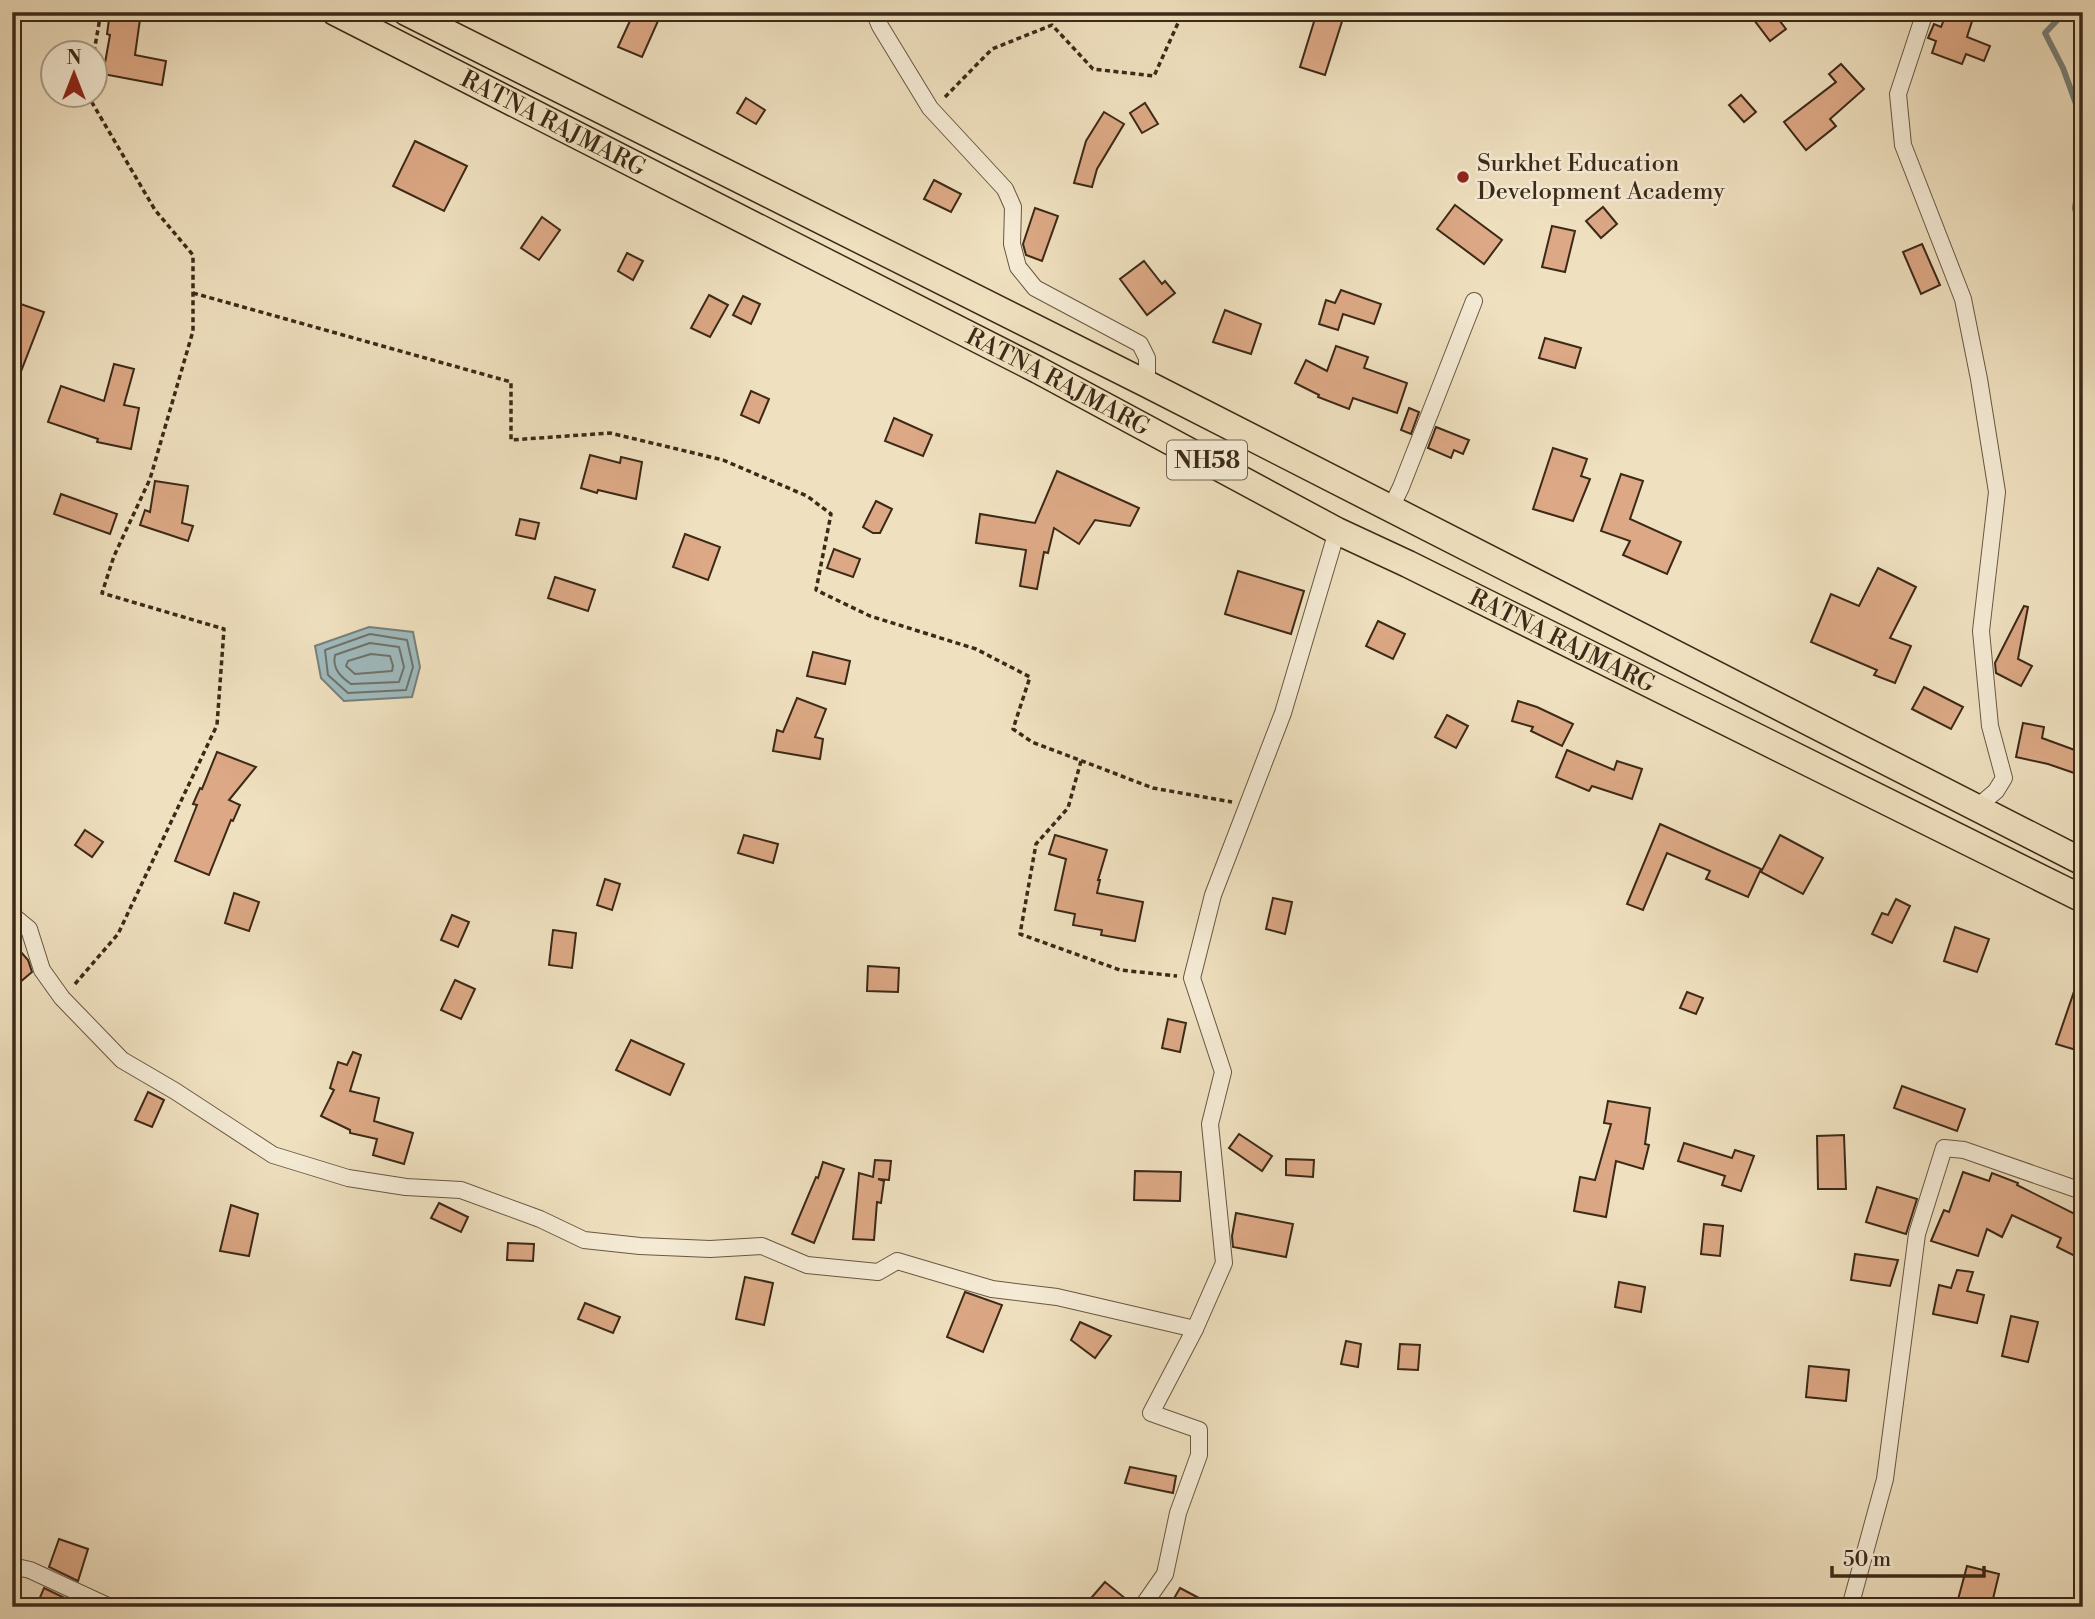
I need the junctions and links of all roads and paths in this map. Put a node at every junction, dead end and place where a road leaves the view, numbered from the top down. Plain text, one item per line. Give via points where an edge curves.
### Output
1 (101, 12) edge
2 (335, 12) edge
3 (406, 12) edge
4 (874, 12) edge
5 (1183, 12) edge
6 (1925, 12) edge
7 (96, 38) edge
8 (95, 108) edge
9 (930, 108) junction
10 (193, 293) junction
11 (1474, 301) dead end
12 (1147, 384) junction
13 (1390, 510) junction
14 (1337, 531) junction
15 (1081, 761) junction
16 (1248, 804) junction
17 (1976, 808) junction
18 (2083, 862) edge
19 (2083, 899) edge
20 (12, 915) edge
21 (1192, 978) junction
22 (62, 998) junction
23 (2083, 1189) edge
24 (1195, 1329) junction
25 (12, 1566) edge
26 (110, 1607) edge
27 (1142, 1607) edge
28 (1850, 1607) edge

1 - 7 path
2 - 14 main road, RATNA RAJMARG / NH58 via 1038,370
3 - 12 main road, RATNA RAJMARG / NH58
4 - 9 street
5 - 9 path via 1154,76 1093,69 1052,25 992,49
6 - 17 street via 1898,94 1903,145 1963,299 1997,492 1981,631 1990,726 2004,778
8 - 10 path via 155,210 193,255
9 - 12 street via 1005,190 1013,207 1012,244 1018,267 1035,288 1140,344 1147,358
10 - 15 path via 511,382 511,440 610,433 723,460 807,495 831,514 816,590 870,616 976,649 1030,677 1013,729 1032,742
10 - 22 path via 193,331 150,479 102,593 224,629 217,725 118,934
11 - 13 street
12 - 13 main road, RATNA RAJMARG / NH58
13 - 17 main road, RATNA RAJMARG / NH58
14 - 16 street via 1283,713
14 - 19 main road, RATNA RAJMARG / NH58
15 - 16 path via 1153,788
15 - 21 path via 1068,808 1036,844 1020,934 1120,970
16 - 21 street via 1213,895
17 - 18 main road, RATNA RAJMARG / NH58
20 - 22 street via 29,929 42,970
21 - 24 street via 1223,1072 1210,1124 1224,1263
22 - 24 street via 122,1060 273,1155 348,1178 461,1191 584,1240 710,1249 762,1246 807,1265 878,1272 897,1261 992,1289 1058,1297
23 - 28 street via 1964,1150 1944,1148 1917,1234 1885,1479
24 - 27 street via 1151,1413 1199,1430 1199,1455 1178,1513 1165,1574
25 - 26 street

